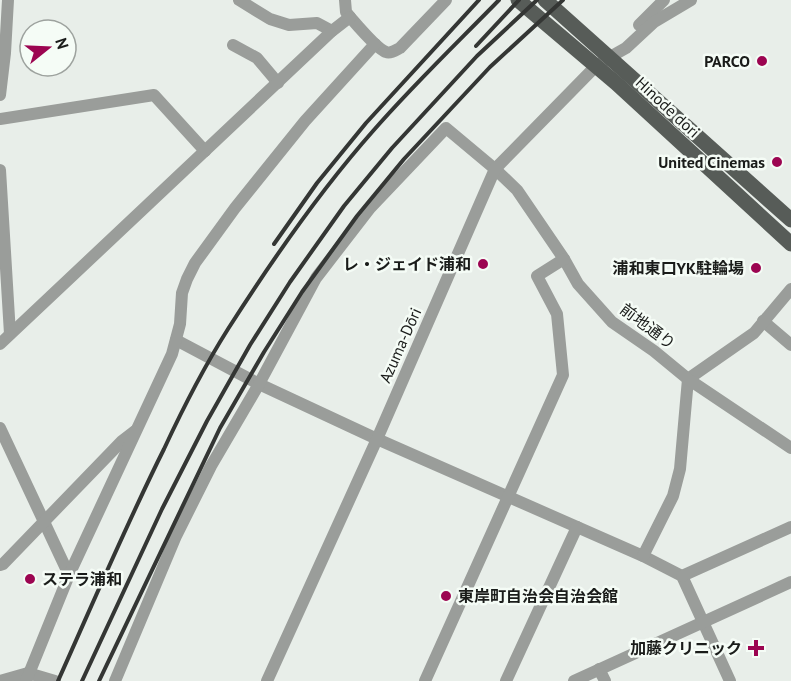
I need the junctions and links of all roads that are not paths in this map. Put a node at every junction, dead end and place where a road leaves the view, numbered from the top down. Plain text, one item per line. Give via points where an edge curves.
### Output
1 (8, 0) edge
2 (239, 0) edge
3 (345, 0) edge
4 (446, 0) edge
5 (518, 0) edge
6 (545, 0) edge
7 (664, 0) edge
8 (691, 0) edge
9 (350, 17) junction
10 (332, 31) junction
11 (375, 44) junction
12 (232, 45) dead end
13 (609, 57) junction
14 (596, 66) junction
15 (278, 83) junction
16 (0, 95) edge
17 (0, 119) edge
18 (205, 151) junction
19 (495, 169) junction
20 (0, 170) edge
21 (791, 220) edge
22 (791, 244) edge
23 (564, 259) junction
24 (791, 289) edge
25 (763, 321) junction
26 (10, 334) junction
27 (176, 340) junction
28 (0, 344) edge
29 (791, 345) edge
30 (688, 379) junction
31 (256, 383) junction
32 (0, 428) edge
33 (136, 430) junction
34 (377, 439) junction
35 (791, 448) edge
36 (509, 496) junction
37 (44, 521) junction
38 (577, 527) junction
39 (791, 527) edge
40 (643, 556) junction
41 (0, 565) edge
42 (69, 575) junction
43 (682, 576) junction
44 (791, 582) edge
45 (704, 623) junction
46 (599, 669) junction
47 (27, 677) edge
48 (50, 679) edge
49 (0, 681) edge
50 (115, 681) edge
51 (267, 681) edge
52 (425, 681) edge
53 (506, 681) edge
54 (574, 681) edge
55 (605, 681) edge
56 (730, 681) edge

1 - 16 street
2 - 10 street via 270,19 289,25 317,23
3 - 9 street
4 - 11 street via 400,48 385,52
5 - 14 main road, Hinode dori
6 - 13 main road, Hinode dori
7 - 13 street
8 - 13 street via 654,22 626,48
9 - 10 street
9 - 11 street
10 - 15 street
11 - 27 street via 305,121 195,263 182,293
12 - 15 street via 256,58
13 - 14 street, Azuma-Dōri
13 - 21 main road, Hinode dori
14 - 19 street, Azuma-Dōri
14 - 22 main road, Hinode dori
15 - 18 street
17 - 18 street via 154,95
18 - 26 street
19 - 23 street, 前地通り via 517,190
19 - 31 street, 前地通り via 446,128 370,208 316,278
19 - 34 street, Azuma-Dōri
20 - 26 street
23 - 30 street, 前地通り via 578,284 612,322
23 - 36 street via 537,276 556,314 563,375
24 - 25 street
25 - 29 street
25 - 30 street via 754,333
26 - 28 street
27 - 31 street
27 - 33 street
30 - 35 street, 前地通り
30 - 40 street via 680,469 673,496
31 - 34 street
31 - 50 street via 176,536
32 - 37 street
33 - 37 street
33 - 42 street
34 - 36 street
34 - 51 street, Azuma-Dōri
36 - 38 street
36 - 52 street
37 - 41 street
37 - 42 street
38 - 40 street
38 - 53 street
39 - 43 street
40 - 43 street
42 - 47 street
43 - 45 street
44 - 45 street
45 - 46 street
45 - 56 street
46 - 54 street
46 - 55 street
47 - 48 street
47 - 49 street

